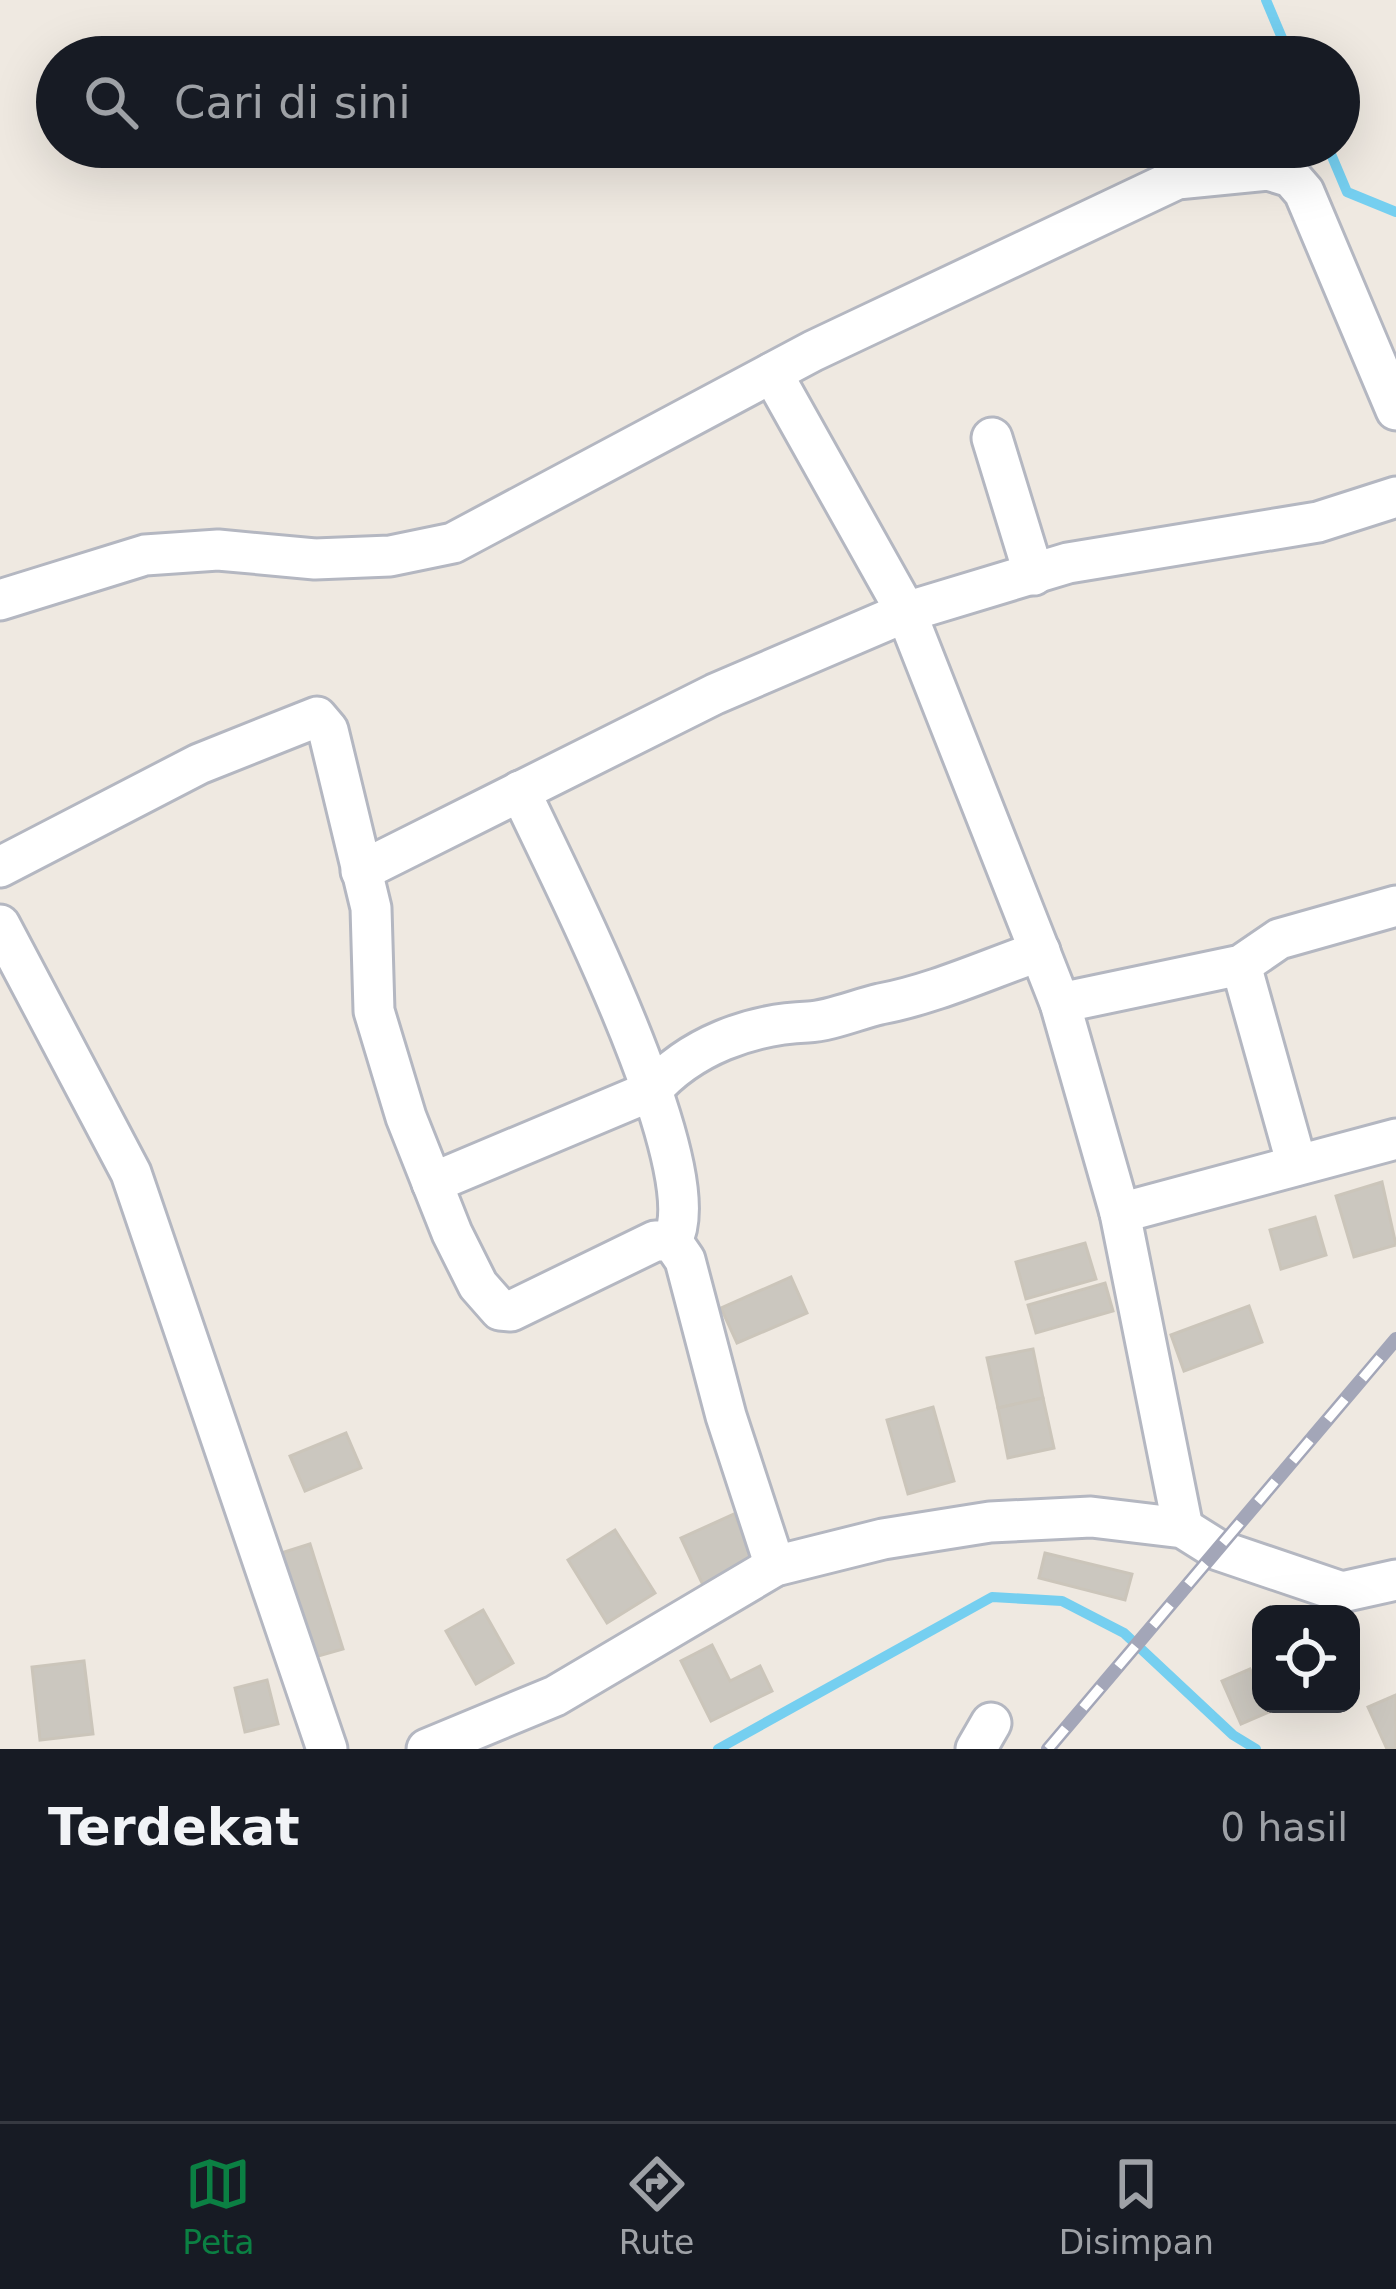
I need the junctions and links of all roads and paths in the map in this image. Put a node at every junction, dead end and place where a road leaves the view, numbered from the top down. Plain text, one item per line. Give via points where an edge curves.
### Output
1 (772, 373) junction
2 (1396, 410) edge
3 (992, 438) dead end
4 (1396, 497) edge
5 (1034, 575) junction
6 (0, 600) edge
7 (906, 612) junction
8 (520, 791) junction
9 (0, 867) edge
10 (361, 871) junction
11 (1396, 907) edge
12 (0, 925) edge
13 (1040, 951) junction
14 (1241, 964) junction
15 (1060, 1004) junction
16 (651, 1090) junction
17 (1396, 1139) edge
18 (1297, 1165) junction
19 (433, 1183) junction
20 (1120, 1213) junction
21 (672, 1241) junction
22 (1183, 1528) junction
23 (776, 1566) junction
24 (1396, 1580) edge
25 (327, 1749) edge
26 (427, 1749) edge

1 - 2 street via 1177,178 1268,170 1291,177 1304,192
1 - 6 street via 453,543 315,559 218,550 146,555
1 - 7 street
3 - 5 street
4 - 5 street via 1318,523
5 - 7 street
7 - 8 street
7 - 13 street
8 - 10 street
8 - 16 street
9 - 10 street via 199,764 317,717 328,730
10 - 19 street via 371,908 374,1012
11 - 14 street via 1279,939
12 - 25 street via 131,1173
13 - 15 street
13 - 16 street via 879,1005 811,1022 785,1020 704,1048 674,1064
14 - 15 street
14 - 18 street
15 - 20 street
16 - 19 street
16 - 21 street via 681,1192
17 - 18 street
18 - 20 street
19 - 21 street via 478,1285 500,1310 655,1240
20 - 22 street
21 - 23 street via 685,1260
22 - 23 street via 1091,1517 990,1522
22 - 24 street via 1218,1550 1342,1592
23 - 26 street via 556,1696

